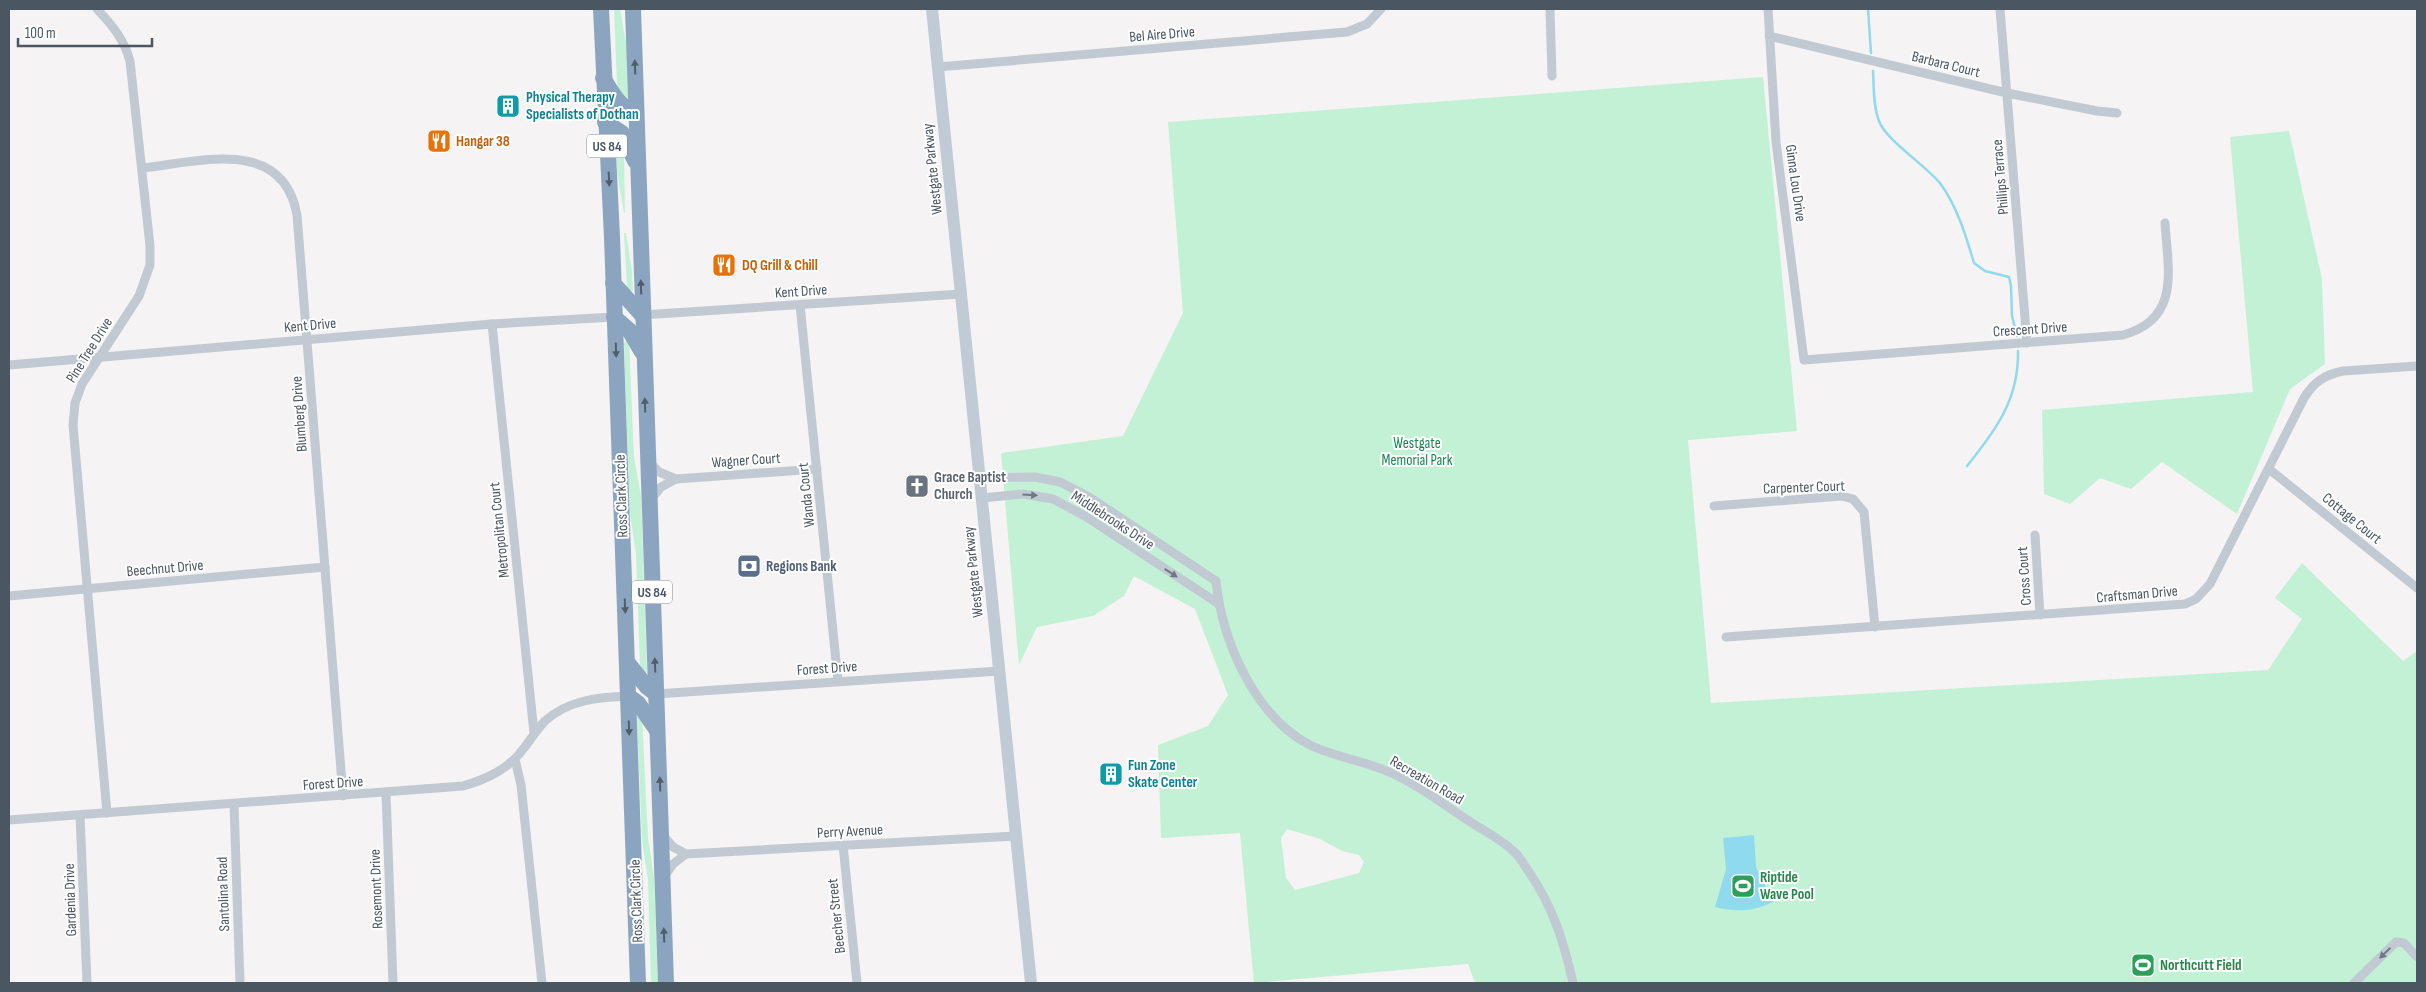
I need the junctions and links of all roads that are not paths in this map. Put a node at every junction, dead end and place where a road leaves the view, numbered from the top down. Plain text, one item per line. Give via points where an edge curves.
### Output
1 (97, 9) edge
2 (601, 9) edge
3 (633, 9) edge
4 (932, 9) edge
5 (1381, 9) edge
6 (1550, 9) edge
7 (1768, 9) edge
8 (2000, 9) edge
9 (1769, 36) junction
10 (938, 67) junction
11 (1552, 76) dead end
12 (603, 78) junction
13 (2007, 93) junction
14 (636, 112) junction
15 (2117, 113) dead end
16 (605, 122) junction
17 (142, 168) junction
18 (638, 168) junction
19 (2165, 223) dead end
20 (613, 283) junction
21 (961, 294) junction
22 (800, 305) junction
23 (642, 315) junction
24 (614, 317) junction
25 (492, 324) junction
26 (307, 338) junction
27 (2027, 342) junction
28 (644, 354) junction
29 (100, 357) junction
30 (1804, 360) joint
31 (9, 365) edge
32 (2417, 366) edge
33 (647, 460) junction
34 (817, 469) junction
35 (2269, 469) junction
36 (980, 478) junction
37 (676, 479) junction
38 (982, 498) junction
39 (649, 502) junction
40 (1714, 506) dead end
41 (2035, 535) dead end
42 (325, 567) junction
43 (1216, 581) joint
44 (2417, 588) edge
45 (88, 589) junction
46 (9, 596) edge
47 (1219, 604) junction
48 (2040, 615) junction
49 (1875, 627) junction
50 (1726, 637) dead end
51 (627, 662) junction
52 (999, 671) junction
53 (838, 681) junction
54 (656, 694) junction
55 (628, 696) junction
56 (658, 731) junction
57 (534, 733) junction
58 (515, 759) junction
59 (386, 793) junction
60 (343, 796) junction
61 (234, 804) junction
62 (107, 813) junction
63 (80, 815) junction
64 (9, 820) edge
65 (661, 833) junction
66 (1016, 836) junction
67 (843, 845) junction
68 (686, 854) junction
69 (663, 877) junction
70 (2417, 957) edge
71 (636, 980) edge
72 (87, 983) edge
73 (240, 983) edge
74 (393, 983) edge
75 (542, 983) edge
76 (666, 983) edge
77 (856, 983) edge
78 (1031, 983) edge
79 (1573, 983) edge
80 (2354, 983) edge

1 - 17 street, Pine Tree Drive via 114,27 125,45 130,62
2 - 12 highway, Ross Clark Circle / US 84
14 -> 3 highway, Ross Clark Circle / US 84
4 - 10 main road, Westgate Parkway
5 - 10 street, Bel Aire Drive via 1367,24 1347,32
6 - 11 street
7 - 9 street, Ginna Lou Drive
8 - 13 street, Phillips Terrace
9 - 13 street, Barbara Court
9 - 30 street, Ginna Lou Drive via 1776,142
10 - 21 main road, Westgate Parkway
12 - 14 highway via 621,105
12 - 16 highway, Ross Clark Circle / US 84
13 - 15 street, Barbara Court
13 - 27 street, Phillips Terrace
14 - 18 highway, Ross Clark Circle / US 84
16 - 18 highway via 622,133
16 -> 20 highway, Ross Clark Circle / US 84
17 - 26 street, Blumberg Drive via 236,159 260,164 280,179 290,192 298,216
17 - 29 street, Pine Tree Drive via 150,246 148,274 139,296
23 -> 18 highway, Ross Clark Circle / US 84
19 - 27 street, Crescent Drive via 2166,299 2156,317 2147,325 2123,336
20 - 23 highway
20 - 24 highway, Ross Clark Circle / US 84
21 - 22 street, Kent Drive
21 - 36 main road, Westgate Parkway
22 - 23 street, Kent Drive
22 - 34 street, Wanda Court
23 - 28 highway, Ross Clark Circle / US 84
24 - 25 street, Kent Drive
24 - 28 highway via 629,330
24 -> 51 highway, Ross Clark Circle / US 84
25 - 26 street, Kent Drive
25 - 57 street, Metropolitan Court
26 - 29 street, Kent Drive
26 - 42 street, Blumberg Drive
27 - 30 street, Crescent Drive
33 -> 28 highway, Ross Clark Circle / US 84
29 - 31 street, Kent Drive
29 - 45 street, Pine Tree Drive via 78,393 73,418
32 - 35 street, Craftsman Drive via 2343,371 2316,382 2304,398
33 - 37 street via 659,472
33 - 39 highway, Ross Clark Circle / US 84
34 - 37 street, Wagner Court
34 - 53 street, Wanda Court
35 - 44 street, Cottage Court
35 - 48 street, Craftsman Drive via 2210,584 2196,599 2173,606
36 - 38 main road, Westgate Parkway
36 - 43 street, Middlebrooks Drive via 1035,477 1060,482 1097,502
37 - 39 street via 661,487
38 -> 47 street, Middlebrooks Drive via 1023,494 1053,498
38 - 52 main road, Westgate Parkway
54 -> 39 highway, Ross Clark Circle / US 84
40 - 49 street, Carpenter Court via 1841,496 1856,501 1864,512
41 - 48 street, Cross Court
42 - 45 street, Beechnut Drive
42 - 60 street, Blumberg Drive
43 - 47 street, Recreation Road
45 - 46 street, Beechnut Drive
45 - 62 street, Pine Tree Drive
47 - 79 street, Recreation Road via 1246,677 1268,712 1285,729 1324,751 1381,768 1396,776 1513,851 1539,886 1554,914
48 - 49 street, Craftsman Drive
49 - 50 street, Craftsman Drive
51 - 54 highway
51 - 55 highway, Ross Clark Circle / US 84
52 - 53 street, Forest Drive
52 - 66 main road, Westgate Parkway
53 - 54 street, Forest Drive
54 - 56 highway, Ross Clark Circle / US 84
55 - 56 highway via 638,703
55 - 57 street, Forest Drive via 605,697 576,704 554,715
55 -> 71 highway, Ross Clark Circle / US 84
65 -> 56 highway, Ross Clark Circle / US 84
57 - 58 street, Forest Drive
58 - 59 street, Forest Drive via 493,775 463,786
58 - 75 street via 521,785
59 - 60 street, Forest Drive
59 - 74 street, Rosemont Drive
60 - 61 street, Forest Drive
61 - 62 street, Forest Drive
61 - 73 street, Santolina Road
62 - 63 street, Forest Drive
63 - 64 street, Forest Drive
63 - 72 street, Gardenia Drive
65 - 68 street
65 - 69 highway, Ross Clark Circle / US 84
66 - 67 street, Perry Avenue
66 - 78 main road, Westgate Parkway
67 - 68 street, Perry Avenue
67 - 77 street, Beecher Street
68 - 69 street
76 -> 69 highway, Ross Clark Circle / US 84
70 -> 80 street via 2404,943 2396,942

